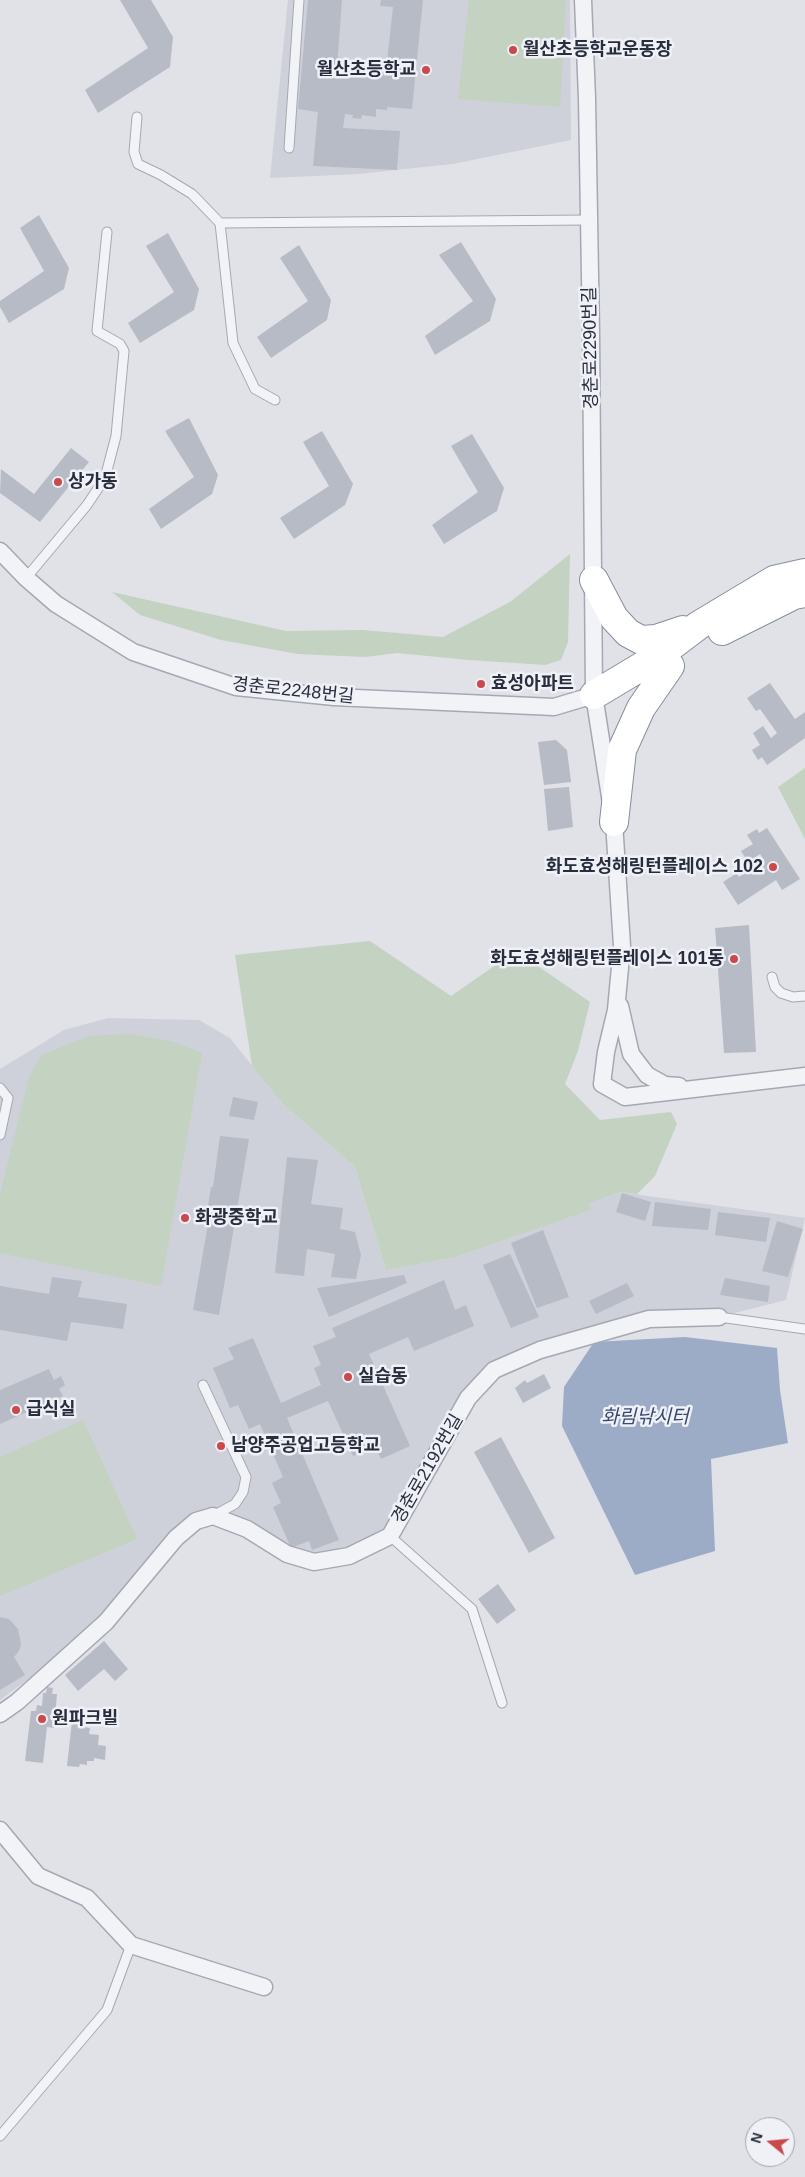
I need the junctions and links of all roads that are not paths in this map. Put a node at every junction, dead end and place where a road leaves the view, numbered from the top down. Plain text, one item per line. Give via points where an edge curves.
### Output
1 (299, 0) edge
2 (583, 0) edge
3 (137, 117) dead end
4 (288, 148) dead end
5 (589, 220) junction
6 (220, 223) junction
7 (107, 232) dead end
8 (275, 400) dead end
9 (0, 552) edge
10 (805, 573) edge
11 (26, 578) junction
12 (594, 580) junction
13 (805, 593) edge
14 (699, 624) junction
15 (670, 666) junction
16 (594, 695) junction
17 (614, 822) junction
18 (772, 977) dead end
19 (617, 990) junction
20 (805, 996) edge
21 (805, 1076) edge
22 (712, 1087) junction
23 (0, 1088) edge
24 (0, 1135) edge
25 (720, 1317) joint
26 (805, 1329) edge
27 (203, 1385) dead end
28 (213, 1516) junction
29 (390, 1536) junction
30 (502, 1703) dead end
31 (0, 1714) edge
32 (0, 1830) edge
33 (131, 1945) junction
34 (264, 1987) dead end
35 (0, 2136) edge

1 - 4 lane
2 - 5 street, 경춘로2290번길
3 - 6 lane via 134,152 138,164 192,194
5 - 6 lane
5 - 12 street, 경춘로2290번길
6 - 8 lane via 233,343 254,389
7 - 11 lane via 97,331 120,344 124,352 116,436 105,478 87,505
9 - 11 street, 경춘로2248번길
10 - 14 highway via 774,580
11 - 16 street, 경춘로2248번길 via 56,604 133,652 236,687 334,697 554,707
12 - 14 highway via 614,618 640,640 656,639
12 - 16 street, 경춘로2290번길
13 - 15 highway via 794,595 728,627
14 - 16 highway via 654,659
15 - 16 highway
15 - 17 highway via 641,708 622,750
16 - 17 street, 경춘로2290번길
17 - 19 street, 경춘로2290번길 via 622,946
18 - 20 lane via 781,993
19 - 22 street via 631,1054 647,1075 665,1085
19 - 22 street via 602,1084 625,1098
21 - 22 street
23 - 24 lane via 8,1098
25 - 26 lane
25 - 29 street, 경춘로2192번길 via 649,1319 540,1350 494,1370 468,1398
27 - 28 lane via 246,1477 243,1492 235,1504
28 - 29 street, 경춘로2192번길 via 247,1529 287,1554 314,1562 349,1556
28 - 31 street via 196,1522 176,1538 106,1622
29 - 30 lane via 472,1609
32 - 33 street via 38,1876 87,1898
33 - 34 street
33 - 35 lane via 107,2010

